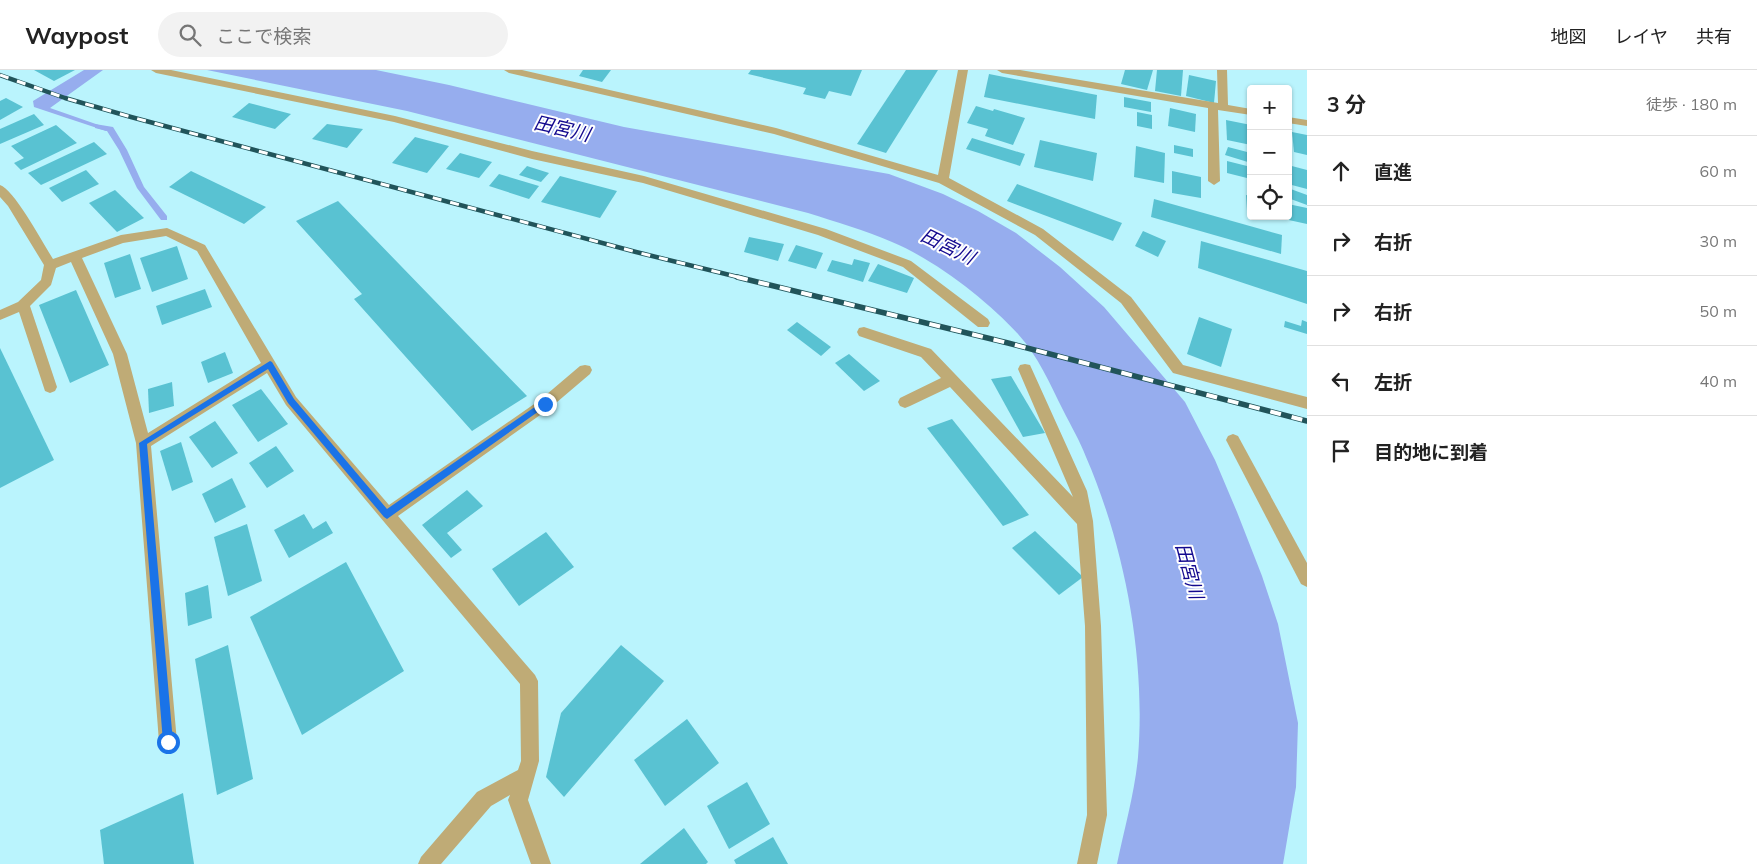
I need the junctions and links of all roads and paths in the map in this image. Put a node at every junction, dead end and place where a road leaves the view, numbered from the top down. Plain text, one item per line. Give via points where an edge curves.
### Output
1 (156, 70) edge
2 (508, 70) edge
3 (963, 70) edge
4 (1002, 70) edge
5 (1222, 70) edge
6 (1218, 106) junction
7 (1247, 111) edge
8 (1292, 121) edge
9 (1307, 123) edge
10 (943, 180) junction
11 (1214, 181) dead end
12 (0, 189) edge
13 (75, 256) junction
14 (50, 265) junction
15 (23, 305) junction
16 (0, 315) edge
17 (982, 323) dead end
18 (864, 332) dead end
19 (270, 364) junction
20 (1025, 369) dead end
21 (585, 370) dead end
22 (952, 380) junction
23 (50, 386) dead end
24 (905, 402) dead end
25 (1307, 403) edge
26 (1233, 440) dead end
27 (143, 443) junction
28 (387, 515) junction
29 (1085, 521) junction
30 (1307, 579) edge
31 (168, 742) dead end
32 (525, 776) junction
33 (428, 864) edge
34 (541, 864) edge
35 (1087, 864) edge

1 - 17 street via 395,119 644,180 822,232 907,264
2 - 10 street via 776,131
3 - 10 street
4 - 6 street
5 - 6 street
6 - 7 street
6 - 11 street
8 - 9 street
10 - 25 street via 1039,232 1126,300 1178,369
12 - 14 street
13 - 14 street
13 - 19 street via 121,239 167,232 201,248
13 - 27 street via 120,354
14 - 15 street via 47,282
15 - 16 street
15 - 23 street
18 - 22 street via 926,353
19 - 27 street
19 - 28 street via 291,401
20 - 29 street via 1079,491
21 - 28 street via 545,404
22 - 24 street
22 - 29 street
26 - 30 street
27 - 31 street
28 - 32 street via 529,681 530,761
29 - 35 street via 1093,626 1097,815
32 - 33 street via 484,799
32 - 34 street via 518,800

